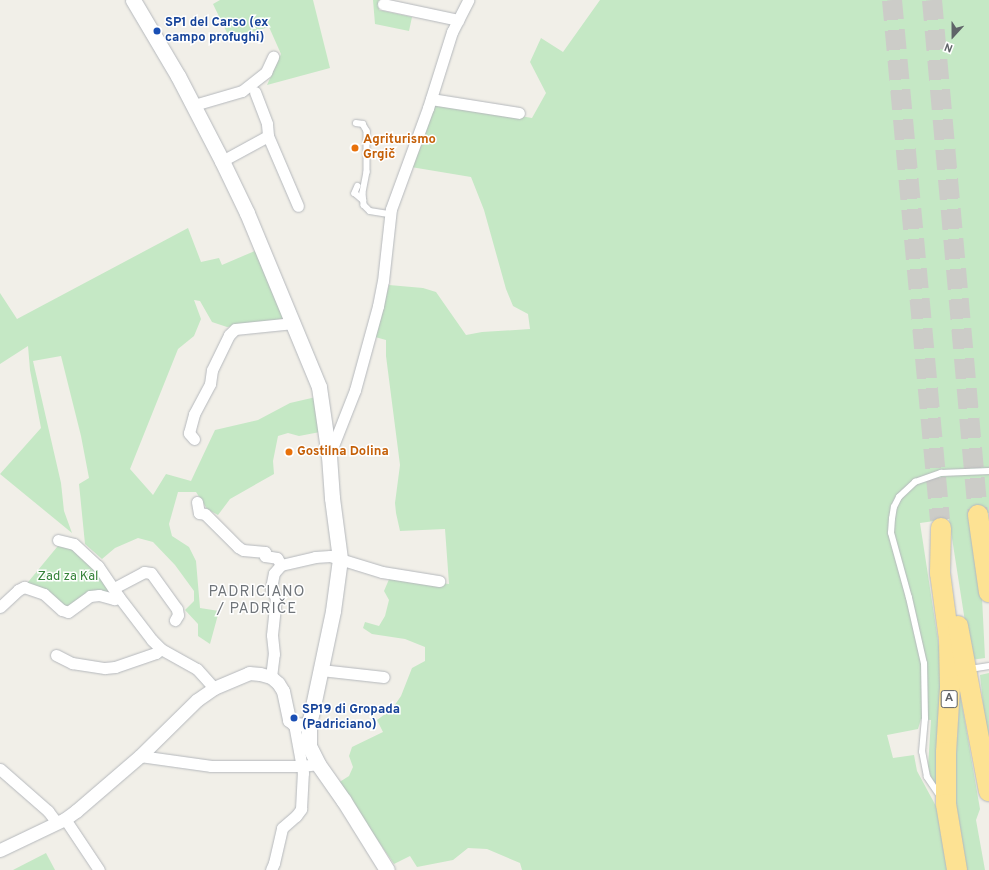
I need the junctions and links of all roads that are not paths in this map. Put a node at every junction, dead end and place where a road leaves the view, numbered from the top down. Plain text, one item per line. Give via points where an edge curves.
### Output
1 (133, 0) edge
2 (468, 0) edge
3 (383, 4) dead end
4 (458, 20) junction
5 (273, 57) dead end
6 (255, 92) dead end
7 (431, 99) junction
8 (194, 105) junction
9 (519, 114) dead end
10 (356, 123) dead end
11 (268, 136) junction
12 (222, 161) junction
13 (358, 186) dead end
14 (363, 200) junction
15 (298, 206) dead end
16 (390, 214) junction
17 (294, 323) junction
18 (194, 439) dead end
19 (329, 456) junction
20 (989, 471) edge
21 (197, 502) dead end
22 (58, 540) dead end
23 (989, 555) edge
24 (340, 559) junction
25 (281, 565) junction
26 (439, 581) dead end
27 (989, 592) edge
28 (117, 593) junction
29 (0, 607) edge
30 (176, 620) dead end
31 (161, 649) junction
32 (56, 655) dead end
33 (989, 666) edge
34 (966, 669) junction
35 (321, 670) junction
36 (271, 677) junction
37 (384, 677) dead end
38 (214, 688) junction
39 (294, 724) junction
40 (309, 725) junction
41 (140, 756) junction
42 (318, 764) junction
43 (302, 766) junction
44 (0, 769) edge
45 (989, 791) edge
46 (946, 804) junction
47 (61, 821) junction
48 (2, 847) edge
49 (99, 870) edge
50 (271, 870) edge
51 (387, 870) edge
52 (957, 870) edge

1 - 8 main road
2 - 4 street
3 - 4 street
4 - 7 street
5 - 8 street via 266,72 242,91
6 - 11 street via 268,124
7 - 9 street
7 - 16 street
8 - 12 main road
10 - 14 lane via 363,124 367,131 367,172
11 - 12 street
11 - 15 street
12 - 17 main road
13 - 14 lane via 356,193
14 - 16 lane via 370,211
16 - 19 street via 383,281 376,314 353,397
17 - 18 street via 235,329 229,335 214,365 210,384 194,414 189,433
17 - 19 main road via 319,387
19 - 24 main road
20 - 46 lane via 941,473 915,482 900,497 894,507 892,519 891,533 924,664 925,719 922,752 927,777 935,792
21 - 25 street via 199,513 205,514 238,547 243,550 265,552 265,556 277,558
22 - 28 street via 74,544 98,566
23 - 27 highway via 979,519
24 - 25 street via 320,557
24 - 26 street via 382,572
24 - 35 main road
25 - 36 street via 274,573 271,588 276,598
28 - 29 street via 114,599 99,595 90,596 68,612 44,594 24,588 18,590
28 - 30 street via 144,572 151,573 177,609
28 - 31 street via 142,630
31 - 32 street via 156,654 105,668 72,662
31 - 38 street via 197,670
33 - 34 lane
34 - 45 highway, A
34 - 46 highway, A via 941,524 940,573 949,640 950,687
35 - 37 street
35 - 40 main road
36 - 38 street via 250,673
36 - 39 street via 283,691 286,712
38 - 41 street via 197,700
39 - 40 street
39 - 43 street
40 - 42 main road via 309,746
41 - 43 street via 211,766
41 - 47 street
42 - 43 street
42 - 51 main road
43 - 50 street via 301,809 282,828
44 - 47 street
46 - 52 highway, A
47 - 48 street
47 - 49 street

